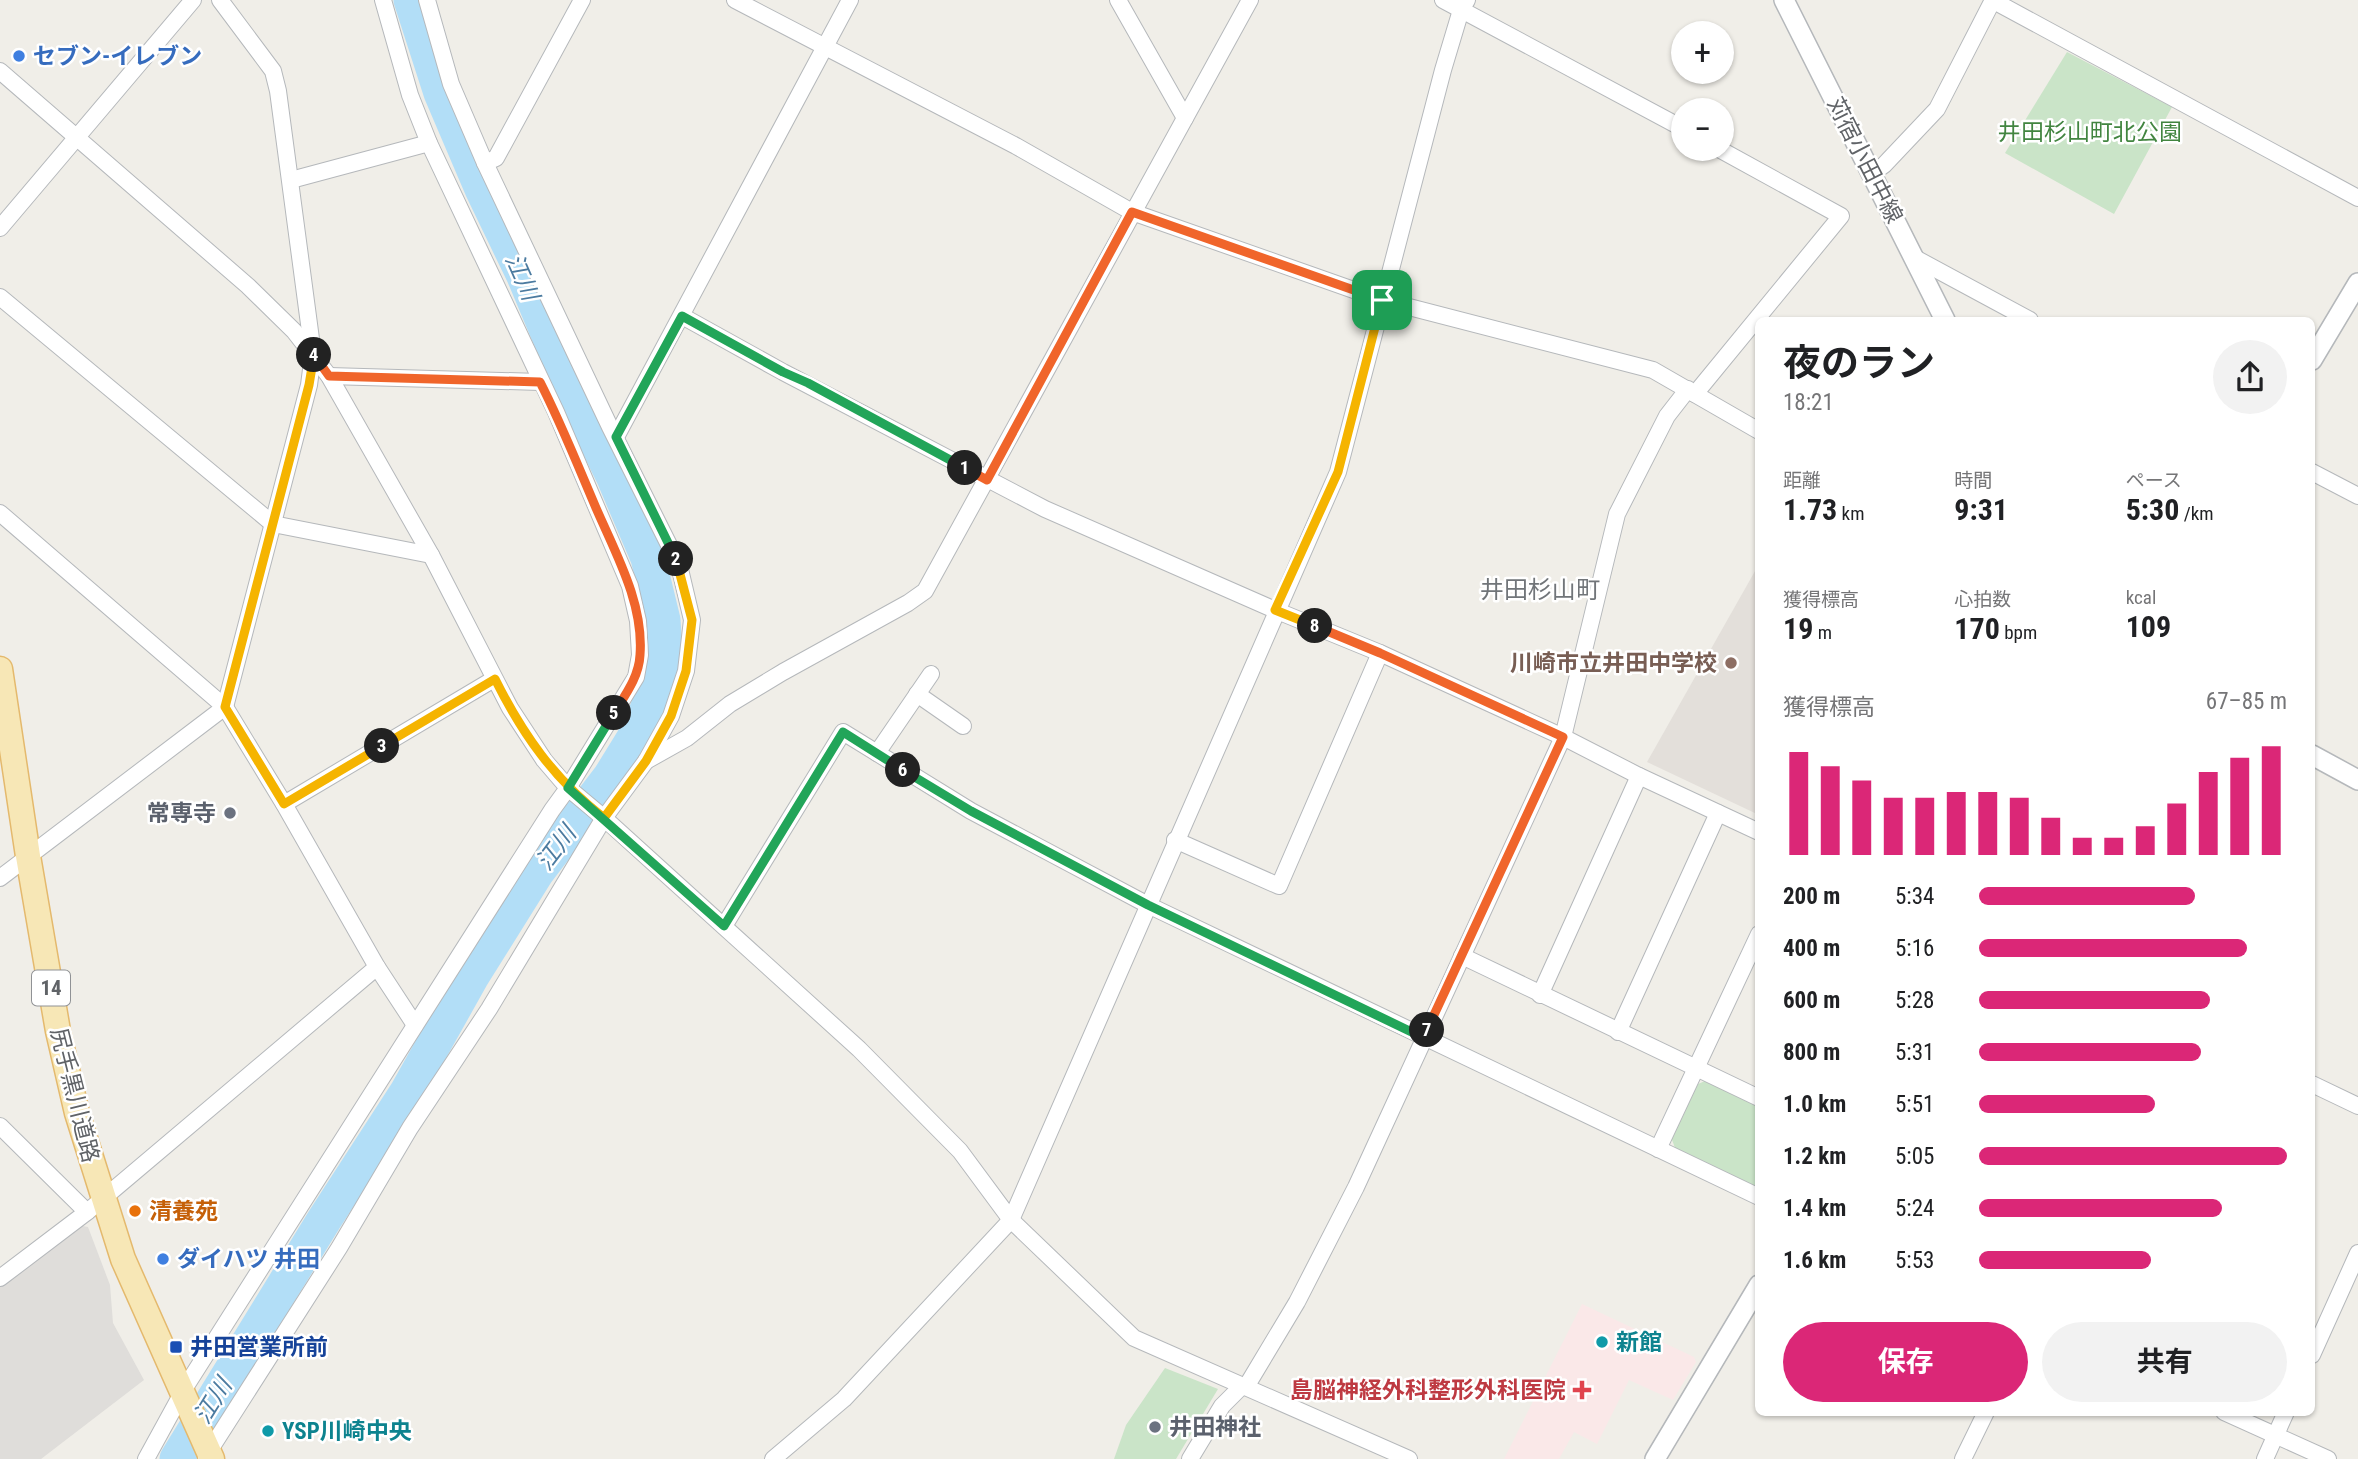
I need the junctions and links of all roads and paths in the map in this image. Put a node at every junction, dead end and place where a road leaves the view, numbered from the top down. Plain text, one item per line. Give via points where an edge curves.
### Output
1 (193, 0) edge
2 (220, 0) edge
3 (383, 0) edge
4 (427, 0) edge
5 (582, 0) edge
6 (735, 0) edge
7 (850, 0) edge
8 (1118, 0) edge
9 (1250, 0) edge
10 (1443, 0) edge
11 (1784, 0) edge
12 (1993, 0) edge
13 (1464, 5) edge
14 (825, 47) junction
15 (0, 71) edge
16 (1185, 118) junction
17 (1671, 122) edge
18 (76, 138) junction
19 (429, 143) junction
20 (1734, 157) edge
21 (485, 163) junction
22 (1871, 174) junction
23 (291, 180) junction
24 (2358, 198) edge
25 (1132, 212) junction
26 (0, 229) edge
27 (1914, 258) junction
28 (2358, 283) edge
29 (0, 297) edge
30 (1382, 300) junction
31 (682, 316) junction
32 (1755, 317) edge
33 (1944, 317) edge
34 (2024, 317) edge
35 (1755, 318) edge
36 (313, 354) junction
37 (2315, 355) edge
38 (329, 376) junction
39 (540, 382) junction
40 (1692, 392) junction
41 (1755, 428) edge
42 (616, 437) junction
43 (2315, 474) edge
44 (987, 480) junction
45 (2358, 496) edge
46 (0, 513) edge
47 (273, 524) junction
48 (431, 555) junction
49 (1275, 610) junction
50 (1380, 653) junction
51 (0, 669) edge
52 (931, 674) dead end
53 (495, 679) junction
54 (917, 694) junction
55 (225, 707) junction
56 (962, 726) dead end
57 (1563, 737) junction
58 (877, 754) junction
59 (2315, 757) edge
60 (646, 761) junction
61 (0, 768) edge
62 (1639, 776) junction
63 (2358, 780) edge
64 (568, 788) junction
65 (284, 804) junction
66 (1718, 813) junction
67 (604, 818) junction
68 (1755, 830) edge
69 (1175, 841) junction
70 (15, 866) edge
71 (1148, 905) junction
72 (724, 926) junction
73 (1755, 943) edge
74 (1462, 956) junction
75 (377, 967) junction
76 (1539, 995) junction
77 (415, 1025) junction
78 (1618, 1032) junction
79 (1424, 1038) junction
80 (1697, 1069) junction
81 (2315, 1085) edge
82 (1755, 1096) edge
83 (2358, 1106) edge
84 (0, 1126) edge
85 (1658, 1149) junction
86 (1755, 1195) edge
87 (93, 1206) junction
88 (1011, 1220) junction
89 (2358, 1253) edge
90 (0, 1278) edge
91 (1755, 1292) edge
92 (2315, 1348) edge
93 (1244, 1386) junction
94 (179, 1399) junction
95 (1984, 1416) edge
96 (2233, 1416) edge
97 (2284, 1416) edge
98 (2275, 1435) junction
99 (206, 1457) edge
100 (146, 1459) edge
101 (773, 1459) edge
102 (1189, 1459) edge
103 (1409, 1459) edge
104 (1655, 1459) edge
105 (1963, 1459) edge
106 (2265, 1459) edge
107 (2328, 1459) edge

1 - 18 street
2 - 23 street via 273,71
3 - 19 street
4 - 21 street via 451,84
5 - 21 street via 496,158
6 - 14 street
7 - 14 street
8 - 16 street
9 - 16 street
10 - 13 street
11 - 22 street, 苅宿小田中線
12 - 22 street via 1937,109
12 - 24 street
13 - 17 street
13 - 30 street
14 - 25 street
14 - 31 street
15 - 18 street
16 - 25 street
18 - 26 street
18 - 36 street via 247,286
19 - 23 street
19 - 39 street
20 - 32 street via 1841,216
21 - 42 street
22 - 27 street, 苅宿小田中線
23 - 36 street
25 - 30 street
25 - 44 street
27 - 33 street, 苅宿小田中線
27 - 34 street
28 - 37 street
29 - 47 street
30 - 40 street via 1653,370
30 - 49 street via 1338,472
31 - 42 street
31 - 44 street
35 - 40 street
36 - 38 street
36 - 47 street
38 - 39 street
38 - 48 street
39 - 64 street via 630,586 638,621 636,677
40 - 41 street
40 - 57 street via 1667,416 1617,514
42 - 60 street via 679,565 692,620 686,671 671,716
43 - 45 street
44 - 49 street
44 - 60 street via 925,591 730,704 687,738
46 - 55 street
47 - 48 street
47 - 55 street
48 - 53 street
49 - 50 street
49 - 69 street
50 - 57 street
50 - 69 street via 1279,886
51 - 70 main road, 尻手黒川道路 / 14
52 - 54 street
53 - 64 street via 544,761
53 - 65 street
54 - 56 street
54 - 58 street
55 - 65 street
55 - 70 street
57 - 62 street
57 - 74 street
58 - 71 street via 971,811
58 - 72 street via 843,732
59 - 63 street
60 - 67 street
61 - 70 main road, 尻手黒川道路 / 14
62 - 66 street
62 - 76 street
64 - 67 street
64 - 77 street
65 - 75 street
66 - 68 street
66 - 78 street
67 - 72 street
67 - 99 street
69 - 71 street
70 - 87 main road, 尻手黒川道路 / 14 via 64,1118
71 - 79 street
71 - 88 street
72 - 88 street via 935,1125
73 - 80 street
74 - 76 street
74 - 79 street
75 - 77 street
75 - 87 street
76 - 78 street
77 - 94 street
78 - 80 street
79 - 85 street
79 - 93 street via 1297,1302
80 - 82 street
80 - 85 street
81 - 83 street
84 - 87 street
85 - 86 street
87 - 90 street
87 - 94 main road, 尻手黒川道路 / 14 via 132,1314
88 - 93 street via 1134,1338
88 - 101 street via 845,1399
89 - 92 street
91 - 104 street
93 - 102 street via 1222,1406
93 - 103 street
94 - 99 main road, 尻手黒川道路 / 14
94 - 100 street
95 - 105 street
96 - 98 street
97 - 98 street
98 - 106 street
98 - 107 street

